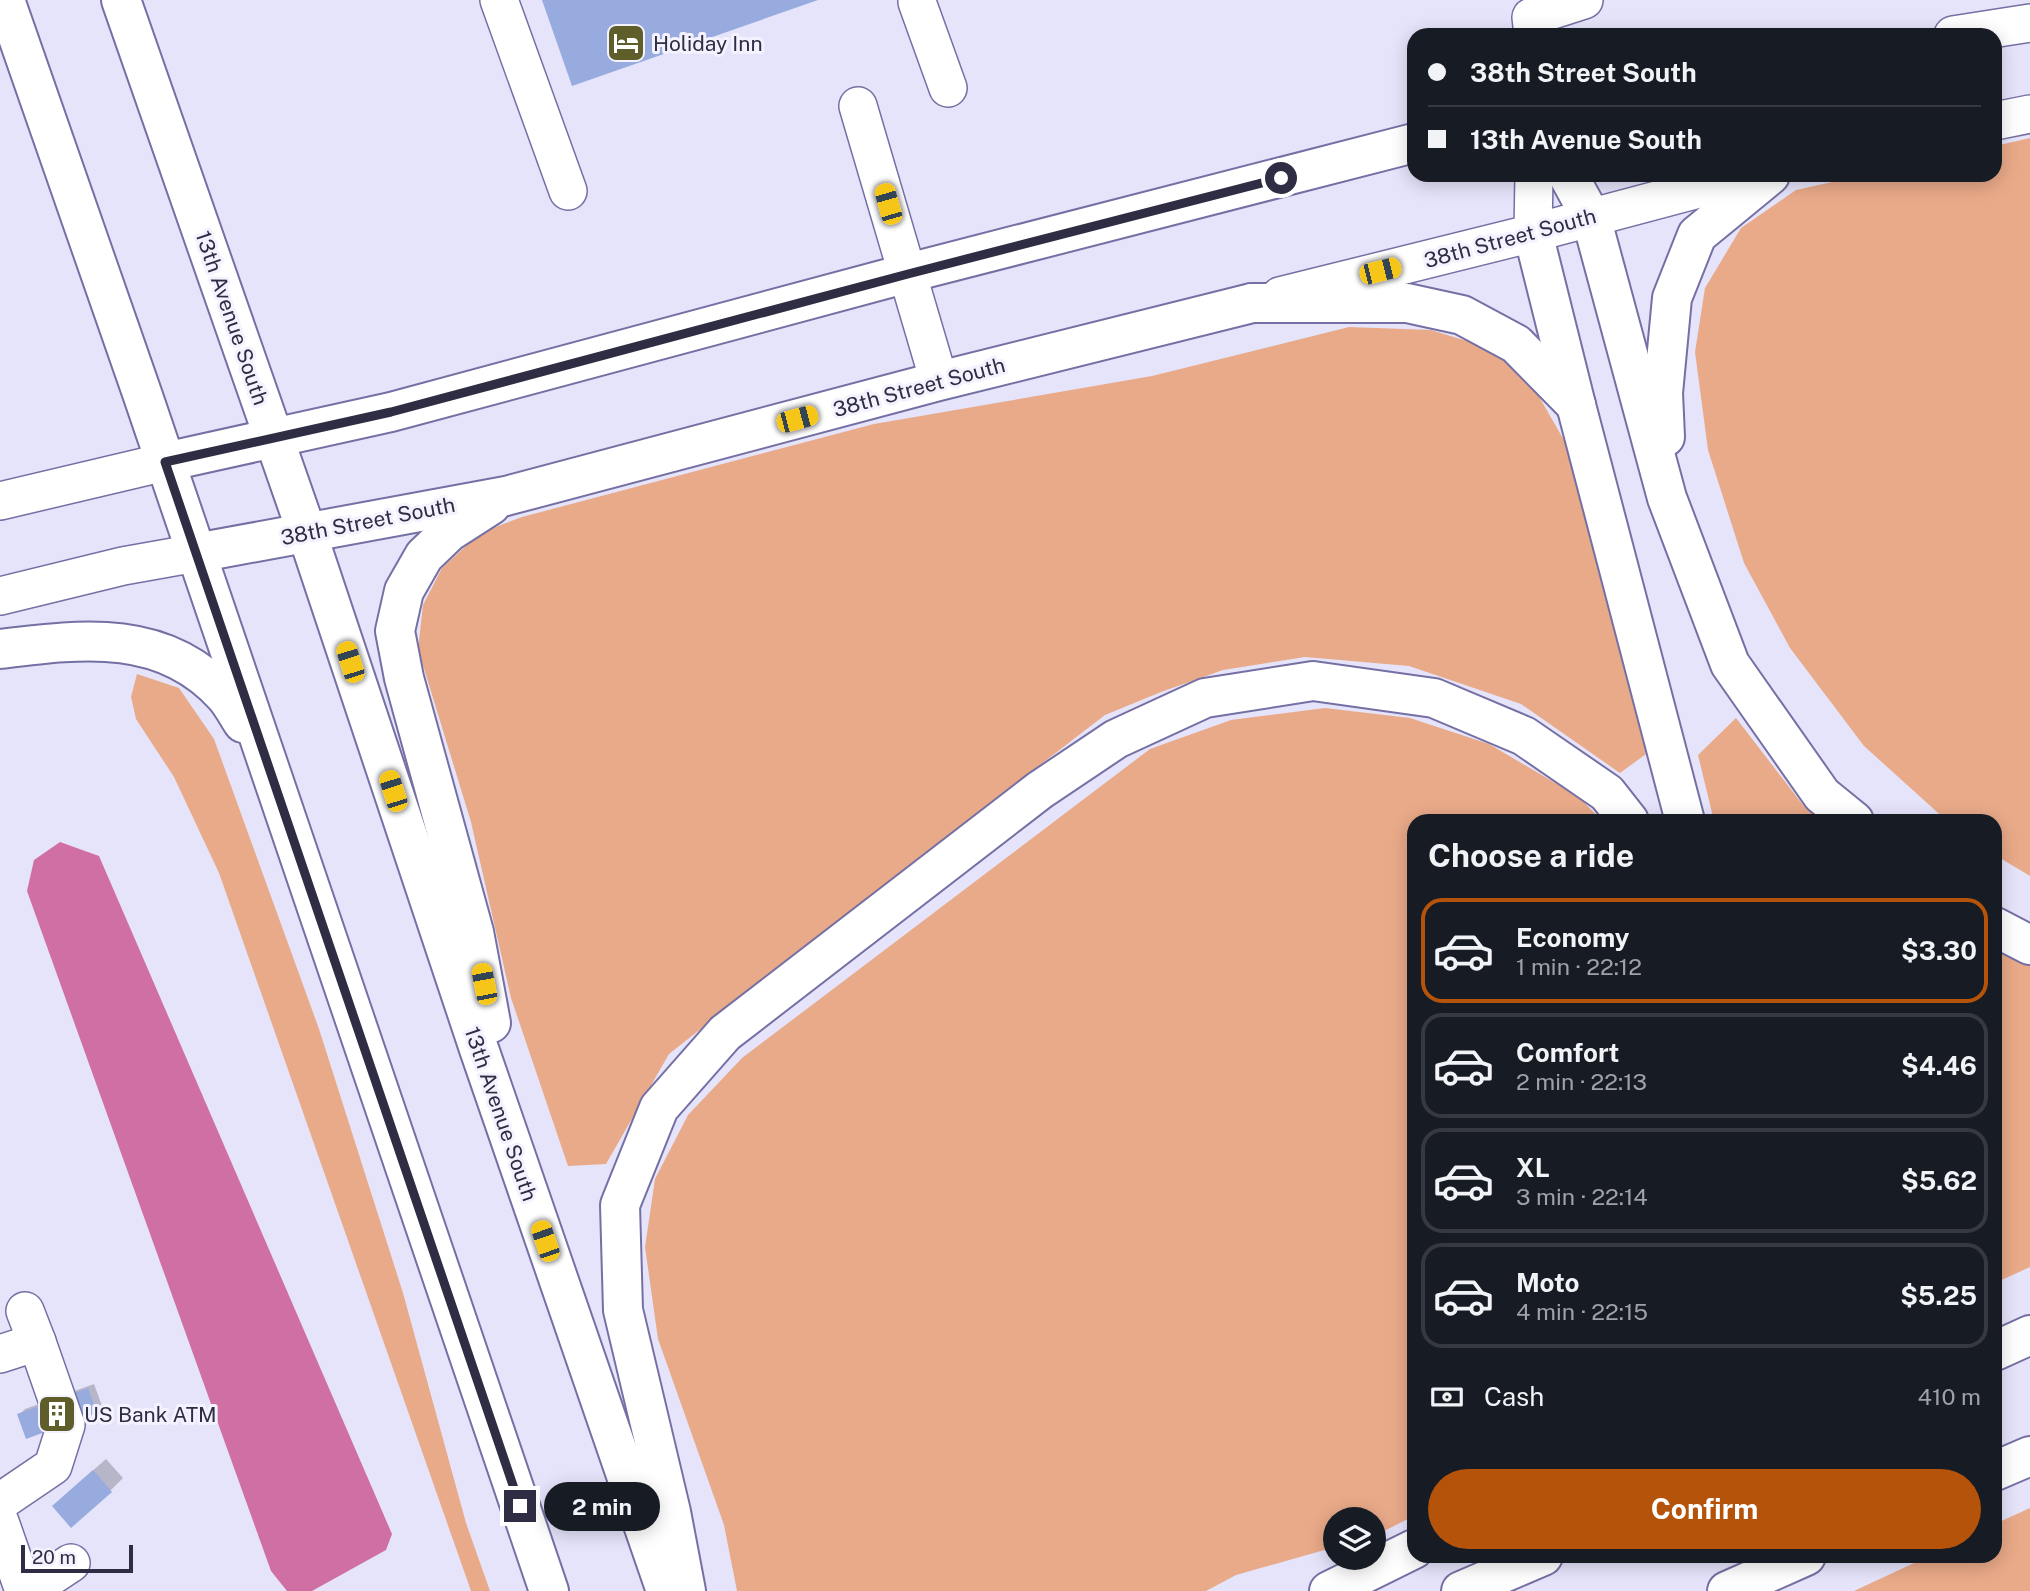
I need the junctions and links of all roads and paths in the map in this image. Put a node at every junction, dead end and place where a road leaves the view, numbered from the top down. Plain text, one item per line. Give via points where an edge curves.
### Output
1 (5, 0) edge
2 (121, 0) edge
3 (499, 0) edge
4 (1584, 0) edge
5 (917, 2) dead end
6 (1530, 17) edge
7 (2030, 23) edge
8 (1998, 28) edge
9 (948, 88) dead end
10 (858, 106) dead end
11 (2030, 114) edge
12 (2002, 120) edge
13 (1407, 145) edge
14 (1534, 182) edge
15 (1573, 182) edge
16 (1724, 182) edge
17 (1761, 182) edge
18 (568, 191) dead end
19 (1591, 217) junction
20 (1533, 233) junction
21 (908, 274) junction
22 (1252, 303) junction
23 (939, 381) junction
24 (1576, 405) junction
25 (274, 439) junction
26 (165, 462) junction
27 (506, 495) junction
28 (1667, 498) junction
29 (0, 501) edge
30 (307, 533) junction
31 (196, 553) junction
32 (0, 596) edge
33 (0, 649) edge
34 (268, 767) junction
35 (1624, 814) edge
36 (1683, 814) edge
37 (1845, 814) edge
38 (2002, 931) edge
39 (2030, 945) edge
40 (519, 1166) junction
41 (2030, 1335) edge
42 (2002, 1348) edge
43 (0, 1354) edge
44 (2030, 1456) edge
45 (2002, 1468) edge
46 (0, 1503) edge
47 (0, 1522) edge
48 (1407, 1552) edge
49 (71, 1563) dead end
50 (1527, 1563) edge
51 (1790, 1563) edge
52 (27, 1591) edge
53 (549, 1591) edge
54 (666, 1591) edge
55 (685, 1591) edge
56 (1329, 1591) edge
57 (1461, 1591) edge
58 (1727, 1591) edge

1 - 26 main road
2 - 25 main road, 13th Avenue South
3 - 18 street
4 - 6 street
5 - 9 street
7 - 8 street
10 - 21 street
11 - 12 street
13 - 21 main road
14 - 20 street
15 - 19 main road
16 - 19 street, 38th Street South
17 - 28 main road via 1697,235 1672,298 1663,393
19 - 20 street, 38th Street South
19 - 28 main road
20 - 22 street, 38th Street South
20 - 24 main road
21 - 23 street
21 - 25 main road
22 - 23 main road, 38th Street South
22 - 24 main road via 1407,303 1462,316 1516,344
23 - 27 main road, 38th Street South
24 - 36 main road
25 - 26 main road
25 - 30 main road, 13th Avenue South
26 - 29 street
26 - 31 main road
27 - 30 main road, 38th Street South
27 - 40 main road via 449,532 424,556 404,591 395,631 474,932
28 - 37 main road via 1730,664 1822,795
30 - 31 main road, 38th Street South
30 - 40 main road, 13th Avenue South
31 - 32 street, 38th Street South
31 - 34 main road
33 - 34 main road via 102,640 164,652 201,672 228,698
34 - 53 main road
35 - 55 main road via 1607,793 1524,736 1434,698 1313,681 1205,698 1115,739 1040,790 725,1033 659,1108 620,1205 623,1310
38 - 39 main road
40 - 54 main road, 13th Avenue South
41 - 42 main road
43 - 46 street via 31,1326 66,1424 53,1466
44 - 45 main road
47 - 52 street
48 - 56 main road
49 - 52 street
50 - 57 main road
51 - 58 main road

